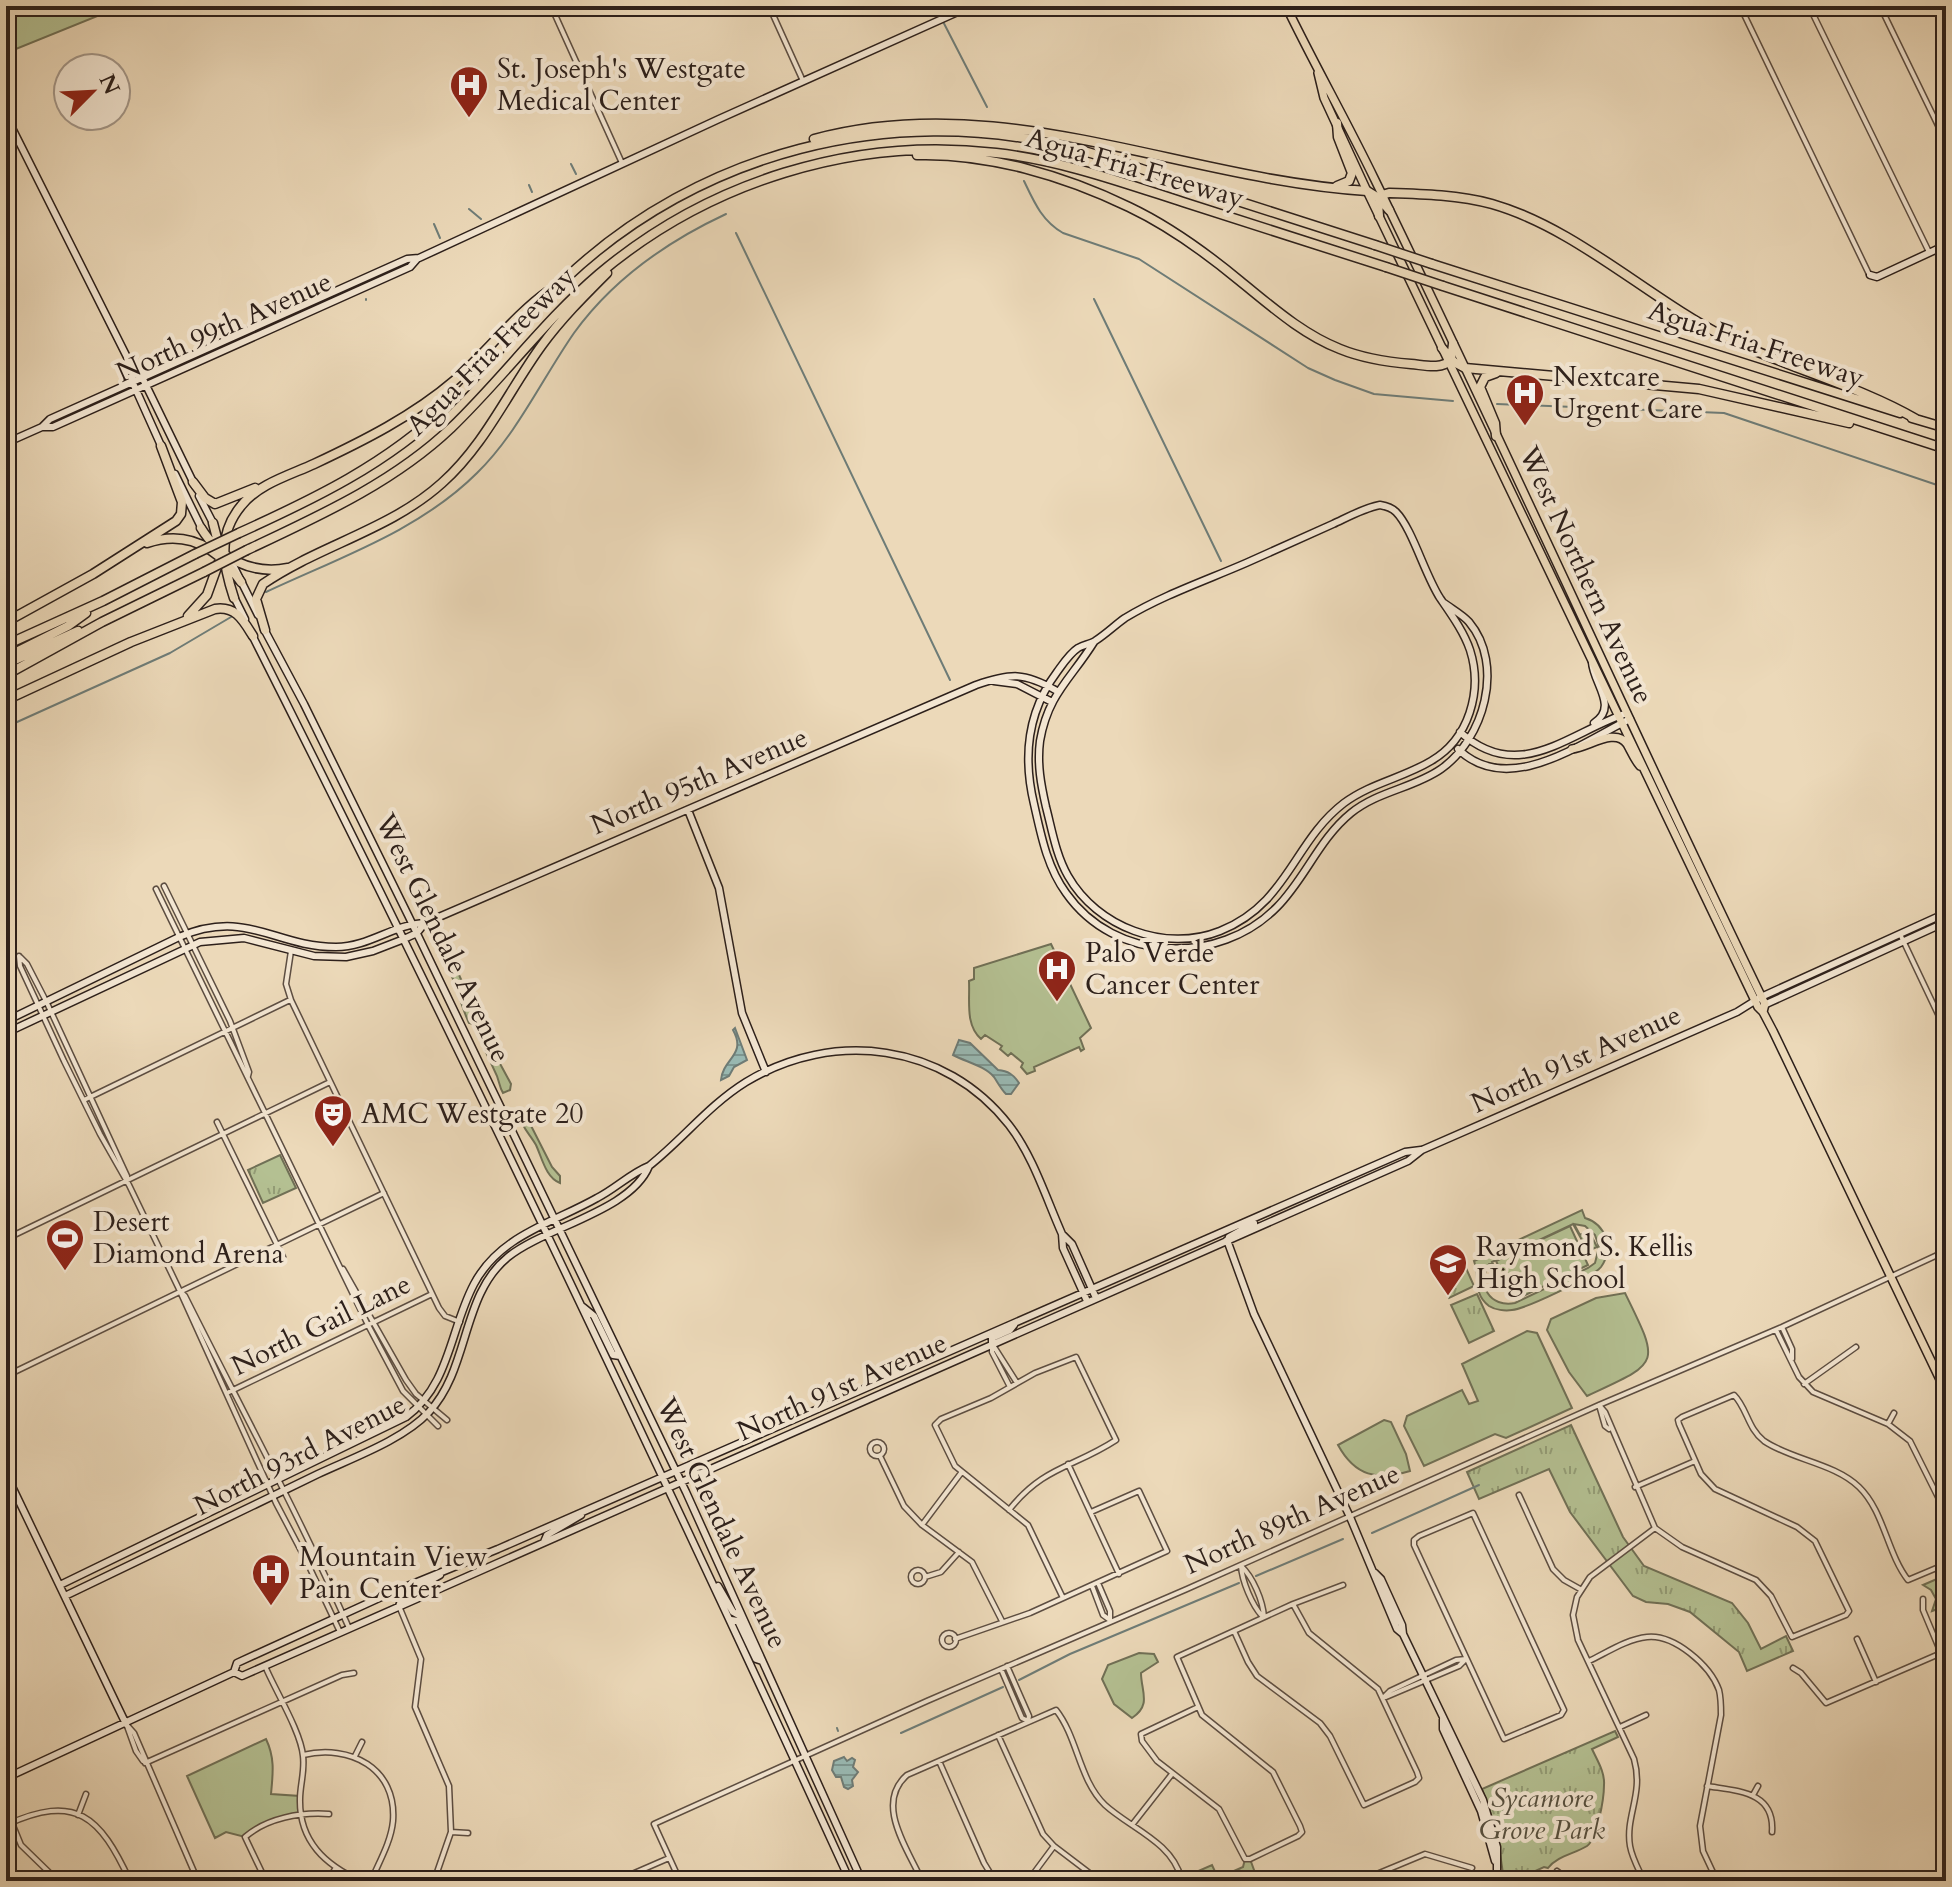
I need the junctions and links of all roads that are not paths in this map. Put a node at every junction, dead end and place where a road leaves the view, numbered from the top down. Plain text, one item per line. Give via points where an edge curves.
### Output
1 (551, 6) edge
2 (769, 6) edge
3 (971, 6) edge
4 (1286, 6) edge
5 (1740, 6) edge
6 (1809, 6) edge
7 (1880, 6) edge
8 (1318, 73) junction
9 (803, 81) junction
10 (6, 116) edge
11 (1337, 123) junction
12 (1946, 142) edge
13 (881, 153) junction
14 (772, 156) junction
15 (622, 163) junction
16 (1331, 186) junction
17 (1367, 191) junction
18 (1381, 197) junction
19 (1389, 210) joint
20 (1379, 216) junction
21 (1946, 245) edge
22 (634, 248) junction
23 (1929, 253) junction
24 (1870, 275) joint
25 (564, 280) junction
26 (280, 321) junction
27 (218, 343) junction
28 (1453, 344) junction
29 (230, 348) junction
30 (1442, 348) joint
31 (215, 355) junction
32 (1450, 362) junction
33 (1465, 368) junction
34 (133, 369) junction
35 (1505, 372) junction
36 (142, 377) junction
37 (132, 381) junction
38 (147, 386) junction
39 (136, 391) junction
40 (1916, 419) junction
41 (42, 427) junction
42 (1946, 428) edge
43 (1496, 436) junction
44 (1909, 437) junction
45 (6, 443) edge
46 (161, 446) junction
47 (1946, 449) edge
48 (193, 482) junction
49 (271, 484) junction
50 (1513, 493) junction
51 (1536, 521) junction
52 (213, 523) joint
53 (201, 528) junction
54 (210, 548) junction
55 (132, 550) junction
56 (223, 556) junction
57 (299, 565) junction
58 (1556, 573) junction
59 (241, 582) joint
60 (234, 598) joint
61 (103, 601) junction
62 (1444, 603) junction
63 (185, 619) junction
64 (6, 622) edge
65 (102, 622) junction
66 (265, 630) junction
67 (253, 636) junction
68 (1094, 642) junction
69 (6, 645) edge
70 (6, 657) edge
71 (1591, 658) junction
72 (6, 664) edge
73 (6, 675) edge
74 (991, 681) junction
75 (1048, 686) junction
76 (1057, 691) junction
77 (1042, 696) junction
78 (6, 700) edge
79 (1052, 702) junction
80 (1625, 718) junction
81 (1460, 732) junction
82 (1469, 740) junction
83 (1568, 740) junction
84 (1454, 743) junction
85 (1572, 749) junction
86 (1460, 752) junction
87 (1648, 778) junction
88 (688, 810) junction
89 (1311, 840) junction
90 (1320, 846) junction
91 (1693, 862) junction
92 (164, 886) dead end
93 (156, 889) dead end
94 (1946, 913) edge
95 (1946, 922) edge
96 (412, 923) junction
97 (425, 923) junction
98 (400, 929) junction
99 (188, 933) junction
100 (417, 933) junction
101 (179, 937) junction
102 (1902, 937) junction
103 (404, 939) junction
104 (193, 945) junction
105 (1867, 948) junction
106 (184, 949) junction
107 (291, 949) junction
108 (1829, 975) junction
109 (291, 1000) junction
110 (46, 1001) junction
111 (38, 1005) junction
112 (1758, 1005) junction
113 (51, 1012) junction
114 (43, 1016) junction
115 (6, 1021) edge
116 (232, 1029) junction
117 (1946, 1031) edge
118 (224, 1032) junction
119 (6, 1033) edge
120 (766, 1072) junction
121 (248, 1078) junction
122 (330, 1082) junction
123 (91, 1097) junction
124 (84, 1100) junction
125 (266, 1114) junction
126 (217, 1122) dead end
127 (223, 1135) junction
128 (1422, 1150) junction
129 (649, 1166) junction
130 (1353, 1175) junction
131 (127, 1181) junction
132 (1357, 1184) junction
133 (384, 1193) junction
134 (1272, 1210) junction
135 (555, 1219) junction
136 (320, 1224) junction
137 (543, 1225) junction
138 (560, 1229) junction
139 (547, 1234) junction
140 (1062, 1234) junction
141 (6, 1239) edge
142 (1227, 1240) junction
143 (277, 1245) junction
144 (1946, 1251) edge
145 (283, 1257) dead end
146 (1891, 1276) junction
147 (1092, 1289) junction
148 (180, 1291) junction
149 (1083, 1293) junction
150 (432, 1294) junction
151 (1096, 1298) junction
152 (1087, 1301) junction
153 (581, 1305) junction
154 (460, 1322) junction
155 (1016, 1322) junction
156 (370, 1324) junction
157 (1782, 1327) junction
158 (1776, 1330) junction
159 (992, 1343) junction
160 (1856, 1347) dead end
161 (620, 1356) junction
162 (1792, 1359) junction
163 (6, 1376) edge
164 (1017, 1383) junction
165 (1804, 1384) junction
166 (1010, 1387) junction
167 (229, 1392) junction
168 (1946, 1392) edge
169 (421, 1404) junction
170 (1599, 1405) junction
171 (430, 1411) junction
172 (810, 1412) junction
173 (1894, 1413) dead end
174 (447, 1420) dead end
175 (815, 1422) junction
176 (1888, 1424) junction
177 (438, 1426) dead end
178 (880, 1456) dead end
179 (1695, 1461) junction
180 (1068, 1464) junction
181 (675, 1470) junction
182 (961, 1473) junction
183 (6, 1474) edge
184 (663, 1475) junction
185 (278, 1481) junction
186 (682, 1483) junction
187 (269, 1485) junction
188 (1635, 1487) junction
189 (669, 1488) junction
190 (283, 1491) junction
191 (1519, 1495) dead end
192 (273, 1496) junction
193 (587, 1510) junction
194 (1009, 1510) junction
195 (1091, 1512) junction
196 (1946, 1513) edge
197 (1350, 1517) junction
198 (922, 1525) junction
199 (1655, 1528) junction
200 (544, 1542) junction
201 (959, 1552) junction
202 (1946, 1564) edge
203 (1240, 1565) junction
204 (446, 1570) junction
205 (1119, 1574) junction
206 (925, 1577) dead end
207 (711, 1579) junction
208 (1098, 1583) junction
209 (60, 1585) junction
210 (1343, 1585) dead end
211 (1092, 1586) junction
212 (1580, 1589) junction
213 (65, 1596) junction
214 (1063, 1598) junction
215 (1923, 1599) dead end
216 (1293, 1604) junction
217 (399, 1606) junction
218 (343, 1615) junction
219 (742, 1617) junction
220 (1264, 1617) junction
221 (334, 1619) junction
222 (731, 1620) junction
223 (1110, 1620) junction
224 (1002, 1621) junction
225 (349, 1628) junction
226 (1234, 1631) junction
227 (340, 1632) junction
228 (955, 1639) dead end
229 (1857, 1639) dead end
230 (1944, 1652) edge
231 (1466, 1659) junction
232 (762, 1661) junction
233 (1589, 1661) junction
234 (265, 1666) junction
235 (1004, 1668) junction
236 (1793, 1668) dead end
237 (234, 1672) junction
238 (354, 1673) dead end
239 (1424, 1679) junction
240 (1876, 1682) junction
241 (1383, 1698) junction
242 (281, 1702) junction
243 (1198, 1707) junction
244 (1646, 1715) dead end
245 (1721, 1715) junction
246 (1729, 1715) dead end
247 (1028, 1721) junction
248 (126, 1724) junction
249 (1620, 1727) junction
250 (998, 1735) junction
251 (362, 1742) dead end
252 (303, 1755) junction
253 (355, 1756) junction
254 (805, 1756) junction
255 (795, 1761) junction
256 (939, 1761) junction
257 (145, 1763) junction
258 (1172, 1774) junction
259 (6, 1778) edge
260 (1707, 1786) junction
261 (1758, 1786) dead end
262 (86, 1794) dead end
263 (1753, 1795) junction
264 (329, 1814) dead end
265 (78, 1815) junction
266 (300, 1816) junction
267 (9, 1824) edge
268 (1132, 1825) junction
269 (451, 1832) junction
270 (1772, 1832) dead end
271 (468, 1833) dead end
272 (1054, 1846) junction
273 (669, 1857) junction
274 (1472, 1868) dead end
275 (335, 1869) junction
276 (1557, 1871) dead end
277 (859, 1873) junction
278 (521, 1875) dead end
279 (1374, 1875) junction
280 (330, 1877) dead end
281 (1179, 1879) edge
282 (846, 1880) edge
283 (58, 1881) edge
284 (130, 1881) edge
285 (198, 1881) edge
286 (266, 1881) edge
287 (361, 1881) edge
288 (371, 1881) edge
289 (434, 1881) edge
290 (512, 1881) edge
291 (616, 1881) edge
292 (680, 1881) edge
293 (862, 1881) edge
294 (922, 1881) edge
295 (995, 1881) edge
296 (1028, 1881) edge
297 (1100, 1881) edge
298 (1360, 1881) edge
299 (1377, 1881) edge
300 (1497, 1881) edge
301 (1570, 1881) edge
302 (1644, 1881) edge
303 (1717, 1881) edge

1 - 15 street
2 - 9 street
3 - 9 main road, North 99th Avenue
4 - 8 main road
5 - 24 street
6 - 23 street
7 - 12 street
8 - 11 main road
8 - 18 main road
9 - 15 main road, North 99th Avenue
10 - 34 main road
11 - 16 highway via 1352,173 1346,183
11 - 17 main road
13 - 22 highway, Agua Fria Freeway via 810,165 738,189
13 - 32 highway via 992,162 1086,189 1176,233 1324,342 1377,360 1431,366
13 - 44 highway, Agua Fria Freeway, bridge via 971,151 1081,169
14 - 16 highway via 849,131 972,124 1065,135 1263,178
14 - 25 highway, Agua Fria Freeway via 665,204
14 - 40 highway, Agua Fria Freeway, bridge via 863,135 925,131 1039,141 1101,156
15 - 26 main road, North 99th Avenue via 419,258 410,267
16 - 17 highway
17 - 18 highway
17 - 20 main road
18 - 19 highway
18 - 20 highway
18 - 40 highway via 1398,193 1464,198 1527,216 1723,336
19 - 28 main road, West Northern Avenue
20 - 30 main road
21 - 23 main road
22 - 57 highway via 543,343 449,476 392,519
22 - 65 highway, Agua Fria Freeway, bridge via 572,298 450,429 415,458 351,499
23 - 24 main road via 1877,277
25 - 49 highway via 424,404
25 - 61 highway, Agua Fria Freeway, bridge via 447,406 380,460
26 - 27 main road, North 99th Avenue
26 - 29 main road, North 99th Avenue
27 - 29 main road
27 - 31 main road
27 - 36 main road, North 99th Avenue
28 - 32 highway
28 - 33 main road, West Northern Avenue
29 - 31 main road, North 99th Avenue
30 - 32 highway
31 - 38 main road, North 99th Avenue
32 - 33 highway
32 - 50 main road, West Northern Avenue
33 - 35 highway
33 - 43 main road, West Northern Avenue
34 - 36 main road
34 - 37 main road
35 - 43 highway via 1480,382
35 - 44 highway via 1709,391
36 - 37 main road, North 99th Avenue
36 - 38 main road
37 - 39 main road
37 - 41 main road, North 99th Avenue
38 - 39 main road, North 99th Avenue
38 - 48 main road
39 - 41 main road, North 99th Avenue
39 - 46 main road
40 - 42 highway, Agua Fria Freeway
41 - 45 main road, North 99th Avenue
43 - 51 main road, West Northern Avenue
44 - 47 highway, Agua Fria Freeway
46 - 53 main road
46 - 55 highway via 182,502 181,514
48 - 49 highway via 205,498 218,504
48 - 52 main road
49 - 56 highway via 237,511
50 - 51 main road
50 - 58 main road, West Northern Avenue
51 - 58 main road, West Northern Avenue
52 - 56 highway
53 - 54 main road
53 - 56 highway
54 - 55 highway via 167,539
54 - 56 highway
55 - 64 highway
56 - 57 highway via 270,570
56 - 59 highway
56 - 60 highway
56 - 63 highway via 207,595
57 - 66 highway via 260,588 256,599
58 - 71 main road, West Northern Avenue
58 - 80 main road, West Northern Avenue
59 - 66 main road, West Glendale Avenue
60 - 67 main road, West Glendale Avenue
61 - 69 highway, Agua Fria Freeway
61 - 70 highway via 68,626
62 - 68 main road via 1397,513 1380,505 1141,610
62 - 81 main road via 1465,638 1475,670 1474,697
62 - 82 main road via 1469,622 1484,660 1486,697
63 - 67 highway via 224,608 239,614
63 - 78 highway
65 - 72 highway
65 - 73 highway, Agua Fria Freeway
66 - 96 main road, West Glendale Avenue
67 - 98 main road, West Glendale Avenue
68 - 75 main road via 1070,655
68 - 76 main road
71 - 80 main road, West Northern Avenue
71 - 83 main road via 1605,712
74 - 75 main road, North 95th Avenue via 1016,675
74 - 77 main road via 1017,684
74 - 88 main road, North 95th Avenue
75 - 76 main road, North 95th Avenue
75 - 77 main road
76 - 79 main road
77 - 79 main road
77 - 90 main road via 1030,735 1028,767 1047,855 1071,900 1115,935 1172,949 1230,939 1277,907
79 - 89 main road via 1039,767 1056,847 1080,893 1121,925 1174,938 1228,927 1270,897
80 - 83 main road
80 - 85 main road
80 - 87 main road, West Northern Avenue
80 - 91 main road, West Northern Avenue
81 - 82 main road
81 - 84 main road
82 - 83 main road via 1494,753 1517,756
82 - 86 main road
84 - 86 main road
84 - 89 main road via 1432,761 1347,800
85 - 86 main road via 1519,769 1481,763
85 - 87 main road via 1618,736
86 - 90 main road via 1435,773 1363,804
87 - 91 main road, West Northern Avenue
88 - 97 main road, North 95th Avenue
88 - 120 main road via 719,888 742,1013
89 - 90 main road
91 - 112 main road, West Northern Avenue
92 - 99 street
93 - 101 street
94 - 102 main road, North 91st Avenue
95 - 102 main road, North 91st Avenue
96 - 97 main road, North 95th Avenue
96 - 98 main road, North 95th Avenue
96 - 100 main road, West Glendale Avenue
97 - 100 main road, North 95th Avenue
98 - 99 main road, North 95th Avenue via 361,944 335,947 237,926
98 - 103 main road, West Glendale Avenue
99 - 101 main road, North 95th Avenue
99 - 104 street
100 - 103 main road, North 95th Avenue
100 - 135 main road, West Glendale Avenue
101 - 106 street
101 - 110 main road, North 95th Avenue
102 - 105 main road, North 91st Avenue
102 - 108 main road, North 91st Avenue
102 - 117 street
103 - 107 main road, North 95th Avenue via 346,957
103 - 137 main road, West Glendale Avenue
104 - 106 main road, North 95th Avenue
104 - 107 main road, North 95th Avenue via 234,937
104 - 116 street
105 - 108 main road
105 - 112 main road, North 91st Avenue
106 - 113 main road, North 95th Avenue
106 - 118 street
107 - 109 street via 286,987
108 - 112 main road, North 91st Avenue
109 - 116 street
109 - 122 street
110 - 111 main road, North 95th Avenue
110 - 111 street via 19,956
110 - 113 street
111 - 114 street
111 - 115 main road, North 95th Avenue
112 - 128 main road, North 91st Avenue
112 - 146 main road, West Northern Avenue
113 - 114 main road, North 95th Avenue
113 - 123 street
114 - 119 main road, North 95th Avenue
114 - 124 street
116 - 118 street
116 - 121 street
118 - 121 street
118 - 123 street
120 - 129 main road via 723,1098
120 - 140 main road via 806,1057 854,1050 897,1053 947,1071 978,1092 1013,1131
121 - 125 street
122 - 125 street
122 - 133 street
123 - 124 street
123 - 131 street
124 - 131 street
125 - 127 street
125 - 136 street
126 - 127 street
127 - 131 street
127 - 143 street
128 - 130 main road, North 91st Avenue
128 - 132 main road, North 91st Avenue
129 - 135 main road, North 93rd Avenue
129 - 138 main road, North 93rd Avenue via 645,1178 619,1197
130 - 132 main road
130 - 134 main road, North 91st Avenue
131 - 141 street
131 - 148 street
132 - 142 main road, North 91st Avenue
133 - 136 street
133 - 150 street
134 - 142 main road
134 - 147 main road, North 91st Avenue
135 - 137 main road, North 93rd Avenue
135 - 138 main road, West Glendale Avenue
136 - 143 street
136 - 156 street
137 - 139 main road, West Glendale Avenue
137 - 154 main road, North 93rd Avenue via 491,1259 472,1287
138 - 139 main road, North 93rd Avenue
138 - 161 main road, West Glendale Avenue
139 - 153 main road, West Glendale Avenue
139 - 171 main road, North 93rd Avenue via 512,1253 489,1278 452,1379
140 - 147 main road
140 - 149 main road
142 - 151 main road, North 91st Avenue
142 - 197 main road via 1254,1314
143 - 145 street
143 - 148 street
144 - 146 street, North 89th Avenue
146 - 157 street, North 89th Avenue
146 - 168 main road, West Northern Avenue
147 - 149 main road, North 91st Avenue
147 - 151 main road
148 - 163 street
148 - 167 street
149 - 152 main road
149 - 155 main road, North 91st Avenue
150 - 154 street via 443,1313
150 - 156 street, North Gail Lane
151 - 152 main road, North 91st Avenue
152 - 159 main road, North 91st Avenue
153 - 161 main road via 594,1316 615,1357
153 - 184 main road, West Glendale Avenue
154 - 169 main road, North 93rd Avenue via 440,1377
155 - 159 main road
155 - 172 main road, North 91st Avenue
156 - 167 street, North Gail Lane
156 - 169 street via 378,1329
157 - 158 street, North 89th Avenue
157 - 162 street
158 - 162 street
158 - 170 street, North 89th Avenue
159 - 164 street
159 - 166 street
159 - 175 main road, North 91st Avenue
160 - 165 street
161 - 181 main road, West Glendale Avenue
162 - 165 street
164 - 166 street
164 - 180 street via 1076,1357 1116,1440
165 - 176 street via 1821,1397
166 - 182 street via 935,1425
167 - 185 street
167 - 187 street
169 - 171 street
169 - 185 main road, North 93rd Avenue via 394,1424
170 - 188 street
170 - 197 street, North 89th Avenue
171 - 174 street
171 - 177 street
171 - 190 main road, North 93rd Avenue via 387,1440
172 - 175 main road
172 - 181 main road, North 91st Avenue
173 - 176 street
175 - 186 main road, North 91st Avenue
176 - 196 street via 1917,1451
178 - 198 street via 904,1506
179 - 188 street
179 - 199 street via 1715,1489 1797,1527 1815,1541 1849,1611 1792,1637 1771,1596 1756,1580 1682,1547
179 - 202 street via 1678,1420 1734,1395 1765,1441 1860,1488 1908,1580
180 - 194 street via 1043,1476
180 - 195 street
181 - 184 main road, North 91st Avenue
181 - 186 main road, West Glendale Avenue
182 - 194 street
182 - 198 street
183 - 209 main road
184 - 189 main road, West Glendale Avenue
184 - 193 main road, North 91st Avenue
185 - 187 main road, North 93rd Avenue
185 - 190 street
186 - 189 main road, North 91st Avenue
186 - 219 main road, West Glendale Avenue
187 - 192 street
187 - 209 main road, North 93rd Avenue
188 - 199 street
189 - 200 main road, North 91st Avenue
189 - 207 main road, West Glendale Avenue
190 - 192 main road, North 93rd Avenue
190 - 218 street
191 - 212 street via 1553,1569
192 - 213 main road, North 93rd Avenue
192 - 221 street
193 - 200 main road
193 - 204 main road, North 91st Avenue
194 - 214 street via 1028,1525
195 - 205 street
195 - 205 street via 1139,1491 1167,1551
197 - 203 street, North 89th Avenue
197 - 239 main road
198 - 201 street
199 - 212 street
200 - 217 main road, North 91st Avenue
201 - 206 street via 941,1572
201 - 224 street via 982,1578
203 - 220 street
203 - 223 street, North 89th Avenue
204 - 217 main road via 403,1596
204 - 218 main road, North 91st Avenue
205 - 208 street
207 - 219 main road
207 - 222 main road, West Glendale Avenue
208 - 211 street
208 - 223 street
209 - 213 main road
210 - 216 street
211 - 214 street
211 - 223 street
212 - 233 street via 1574,1625
213 - 248 main road
214 - 224 street
215 - 230 street via 1923,1610
216 - 220 street
216 - 241 street via 1309,1633 1368,1679
217 - 225 main road, North 91st Avenue
217 - 269 street via 420,1652 415,1707 446,1775
218 - 221 main road, North 91st Avenue
218 - 225 street
219 - 232 main road, West Glendale Avenue
220 - 226 street
221 - 227 street
221 - 237 main road, North 91st Avenue via 237,1663
222 - 232 main road via 738,1621 756,1659
222 - 255 main road, West Glendale Avenue
223 - 235 street, North 89th Avenue
224 - 228 street
225 - 227 main road, North 91st Avenue
226 - 241 street via 1257,1676 1330,1736 1364,1805 1419,1778
226 - 243 street via 1177,1657
227 - 234 main road, North 91st Avenue
229 - 240 street
230 - 240 street
231 - 231 street via 1504,1739 1564,1710 1473,1513 1414,1540
231 - 239 street
232 - 254 main road, West Glendale Avenue
233 - 245 street via 1644,1637 1668,1640 1710,1675
233 - 249 street
234 - 237 main road, North 91st Avenue via 242,1676
234 - 242 street
235 - 247 street
235 - 254 street, North 89th Avenue
236 - 240 street via 1826,1703
237 - 248 main road, North 91st Avenue
238 - 242 street
239 - 241 street
239 - 300 main road via 1481,1811
242 - 252 street
242 - 257 street
243 - 258 street via 1141,1734 1148,1752
243 - 258 street via 1273,1772 1302,1832 1245,1859 1219,1809
244 - 249 street
245 - 246 street
245 - 260 street
247 - 250 street
247 - 268 street via 1056,1710 1098,1797
248 - 257 street
248 - 259 main road, North 91st Avenue
249 - 302 street via 1638,1774 1629,1845
250 - 256 street
250 - 272 street via 1036,1821
251 - 253 street
252 - 253 street via 329,1751
252 - 266 street
253 - 288 street via 382,1779 392,1800 390,1833
254 - 255 street, North 89th Avenue
254 - 277 main road, West Glendale Avenue
255 - 273 street, North 89th Avenue via 654,1824
255 - 282 main road, West Glendale Avenue
256 - 294 street via 907,1775 893,1791 893,1817
256 - 295 street
257 - 285 street
258 - 268 street
260 - 263 street
260 - 303 street via 1700,1833
261 - 263 street
262 - 265 street
263 - 270 street via 1770,1811
264 - 266 street
265 - 267 street via 46,1810
265 - 284 street via 111,1843
266 - 275 street via 317,1852
266 - 286 street via 273,1821 245,1837
267 - 283 street via 21,1845
268 - 281 street via 1171,1856
269 - 271 street
269 - 289 street
272 - 296 street
272 - 297 street
273 - 291 street
273 - 292 street
274 - 279 street via 1425,1854
275 - 280 street
275 - 287 street
276 - 301 street
277 - 282 main road
277 - 293 main road, West Glendale Avenue
278 - 290 street
279 - 298 street
279 - 299 street

